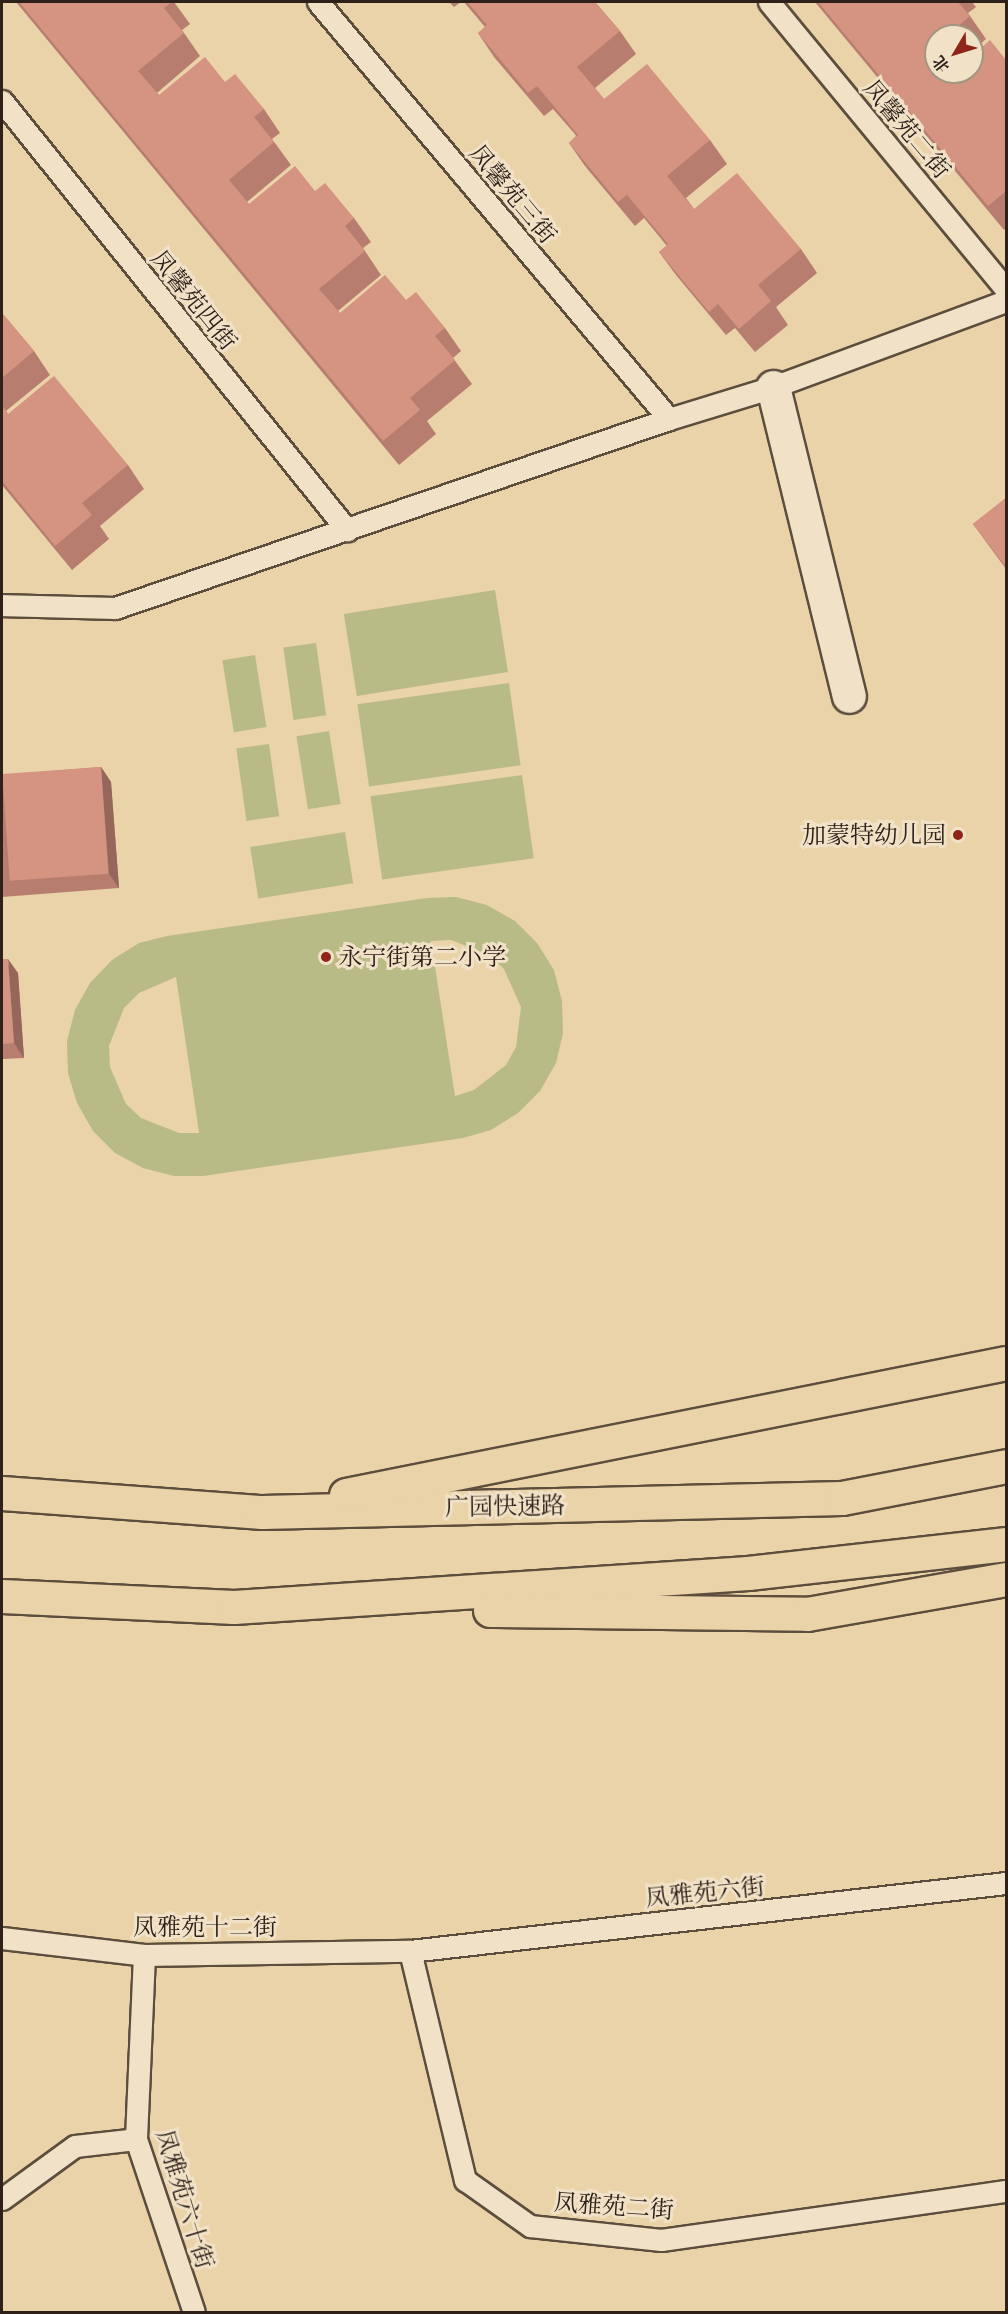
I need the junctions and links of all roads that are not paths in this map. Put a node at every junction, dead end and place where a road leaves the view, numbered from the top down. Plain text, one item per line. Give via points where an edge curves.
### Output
1 (318, 2) edge
2 (769, 2) edge
3 (2, 102) edge
4 (1006, 289) edge
5 (1006, 301) edge
6 (773, 387) junction
7 (669, 418) junction
8 (347, 530) junction
9 (2, 605) edge
10 (849, 696) dead end
11 (1006, 1362) edge
12 (1006, 1466) edge
13 (2, 1493) edge
14 (262, 1512) junction
15 (1006, 1544) edge
16 (1006, 1579) edge
17 (2, 1596) edge
18 (234, 1606) junction
19 (1006, 1882) edge
20 (2, 1938) edge
21 (410, 1951) junction
22 (144, 1954) junction
23 (136, 2139) junction
24 (1006, 2191) edge
25 (2, 2199) edge
26 (194, 2313) edge

1 - 7 lane, 凤馨苑三街
2 - 4 lane, 凤馨苑二街
3 - 8 lane, 凤馨苑四街
5 - 6 lane
6 - 7 lane
6 - 10 street
7 - 8 lane
8 - 9 lane via 115,608
11 - 14 highway
12 - 14 highway, 广园快速路 via 842,1498
13 - 14 highway, 广园快速路
15 - 18 highway via 747,1574
16 - 18 highway via 807,1614
17 - 18 highway
19 - 21 lane, 凤雅苑六街
20 - 22 lane, 凤雅苑十二街
21 - 22 lane, 凤雅苑十二街
21 - 24 lane, 凤雅苑二街 via 465,2180 530,2226 661,2240
22 - 23 lane, 凤雅苑六十街
23 - 25 lane via 75,2146
23 - 26 lane, 凤雅苑六十街

